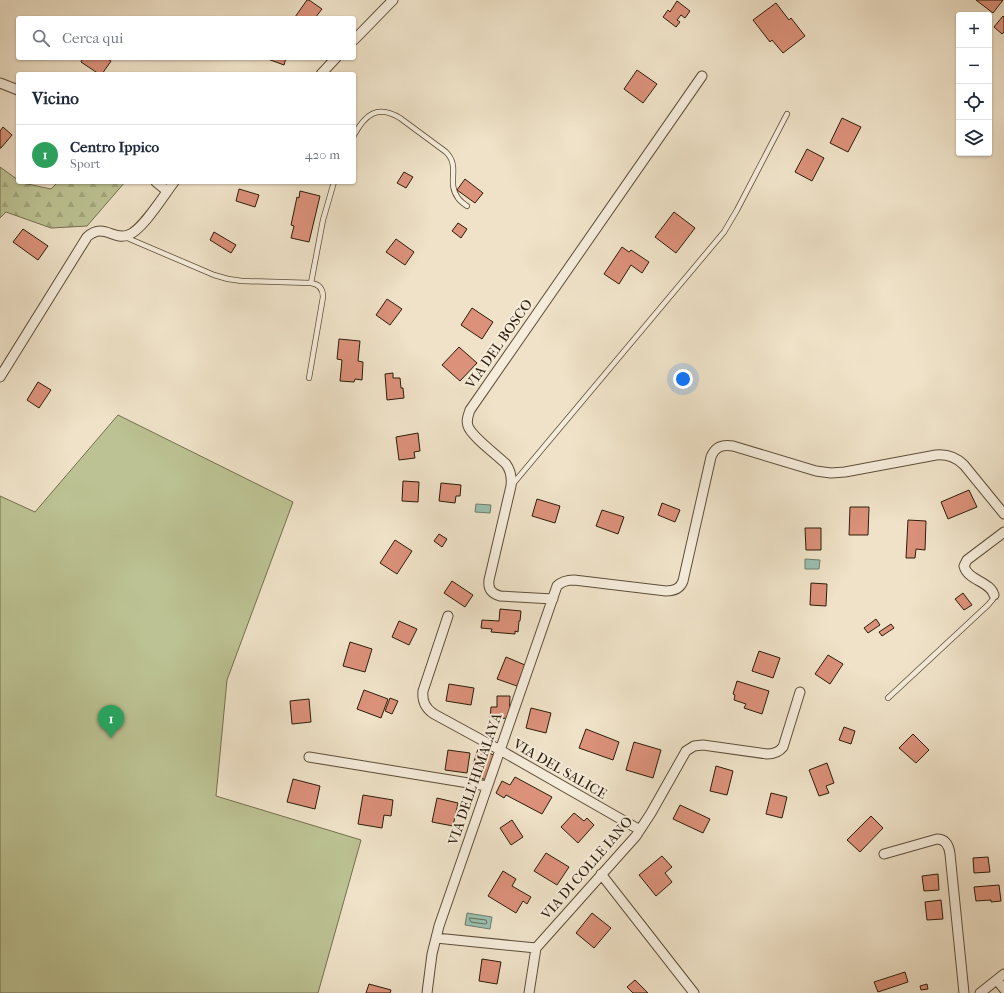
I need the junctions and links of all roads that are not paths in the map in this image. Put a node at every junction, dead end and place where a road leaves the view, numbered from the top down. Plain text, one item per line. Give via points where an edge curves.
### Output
1 (392, 0) edge
2 (356, 38) edge
3 (334, 60) edge
4 (323, 72) edge
5 (702, 76) dead end
6 (0, 83) edge
7 (16, 89) edge
8 (787, 114) dead end
9 (356, 132) edge
10 (158, 184) edge
11 (172, 184) edge
12 (333, 184) edge
13 (167, 191) junction
14 (467, 206) dead end
15 (124, 236) junction
16 (311, 283) junction
17 (0, 377) edge
18 (309, 378) dead end
19 (511, 486) junction
20 (1004, 514) edge
21 (1004, 532) edge
22 (994, 595) joint
23 (553, 599) junction
24 (448, 616) dead end
25 (800, 692) dead end
26 (888, 698) dead end
27 (500, 750) junction
28 (309, 757) dead end
29 (487, 786) junction
30 (640, 830) junction
31 (884, 854) dead end
32 (601, 874) junction
33 (436, 938) junction
34 (536, 948) junction
35 (1000, 977) edge
36 (1004, 989) edge
37 (427, 993) edge
38 (529, 993) edge
39 (694, 993) edge
40 (964, 993) edge
41 (980, 993) edge

1 - 2 street
3 - 4 street
5 - 19 street, VIA DEL BOSCO via 467,416 470,430 508,467
6 - 7 street
8 - 19 lane via 724,232
9 - 14 lane via 367,116 372,114 384,112 400,118 450,157 454,163 454,191 459,200
10 - 13 street
11 - 13 street
12 - 16 lane via 323,220
13 - 15 street via 138,230
15 - 16 lane via 221,277 242,281
15 - 17 street via 100,231 87,237
16 - 18 lane via 318,284 323,293
19 - 23 street, VIA DEL BOSCO via 489,580 490,590 500,596
20 - 23 street, VIA DELL'HIMALAYA via 964,465 948,456 936,455 831,472 816,471 733,446 723,446 714,450 711,457 683,581 678,588 666,591 574,580 564,581 557,586
21 - 22 street via 967,560 964,566 967,573 991,589
22 - 26 lane via 988,605
23 - 27 street, VIA DELL'HIMALAYA
24 - 27 street, VIA DEL SALICE via 422,694 425,706 430,712
25 - 30 street, VIA DI COLLE IANO via 780,751 767,754 703,745 691,748 684,754
27 - 29 street, VIA DELL'HIMALAYA
27 - 30 street, VIA DEL SALICE
28 - 29 street
29 - 33 street, VIA DELL'HIMALAYA
30 - 32 street, VIA DI COLLE IANO
31 - 40 street via 937,839 947,844
32 - 34 street, VIA DI COLLE IANO
32 - 39 street
33 - 34 street
33 - 37 street, VIA DELL'HIMALAYA
34 - 38 street
35 - 36 street
35 - 41 street

